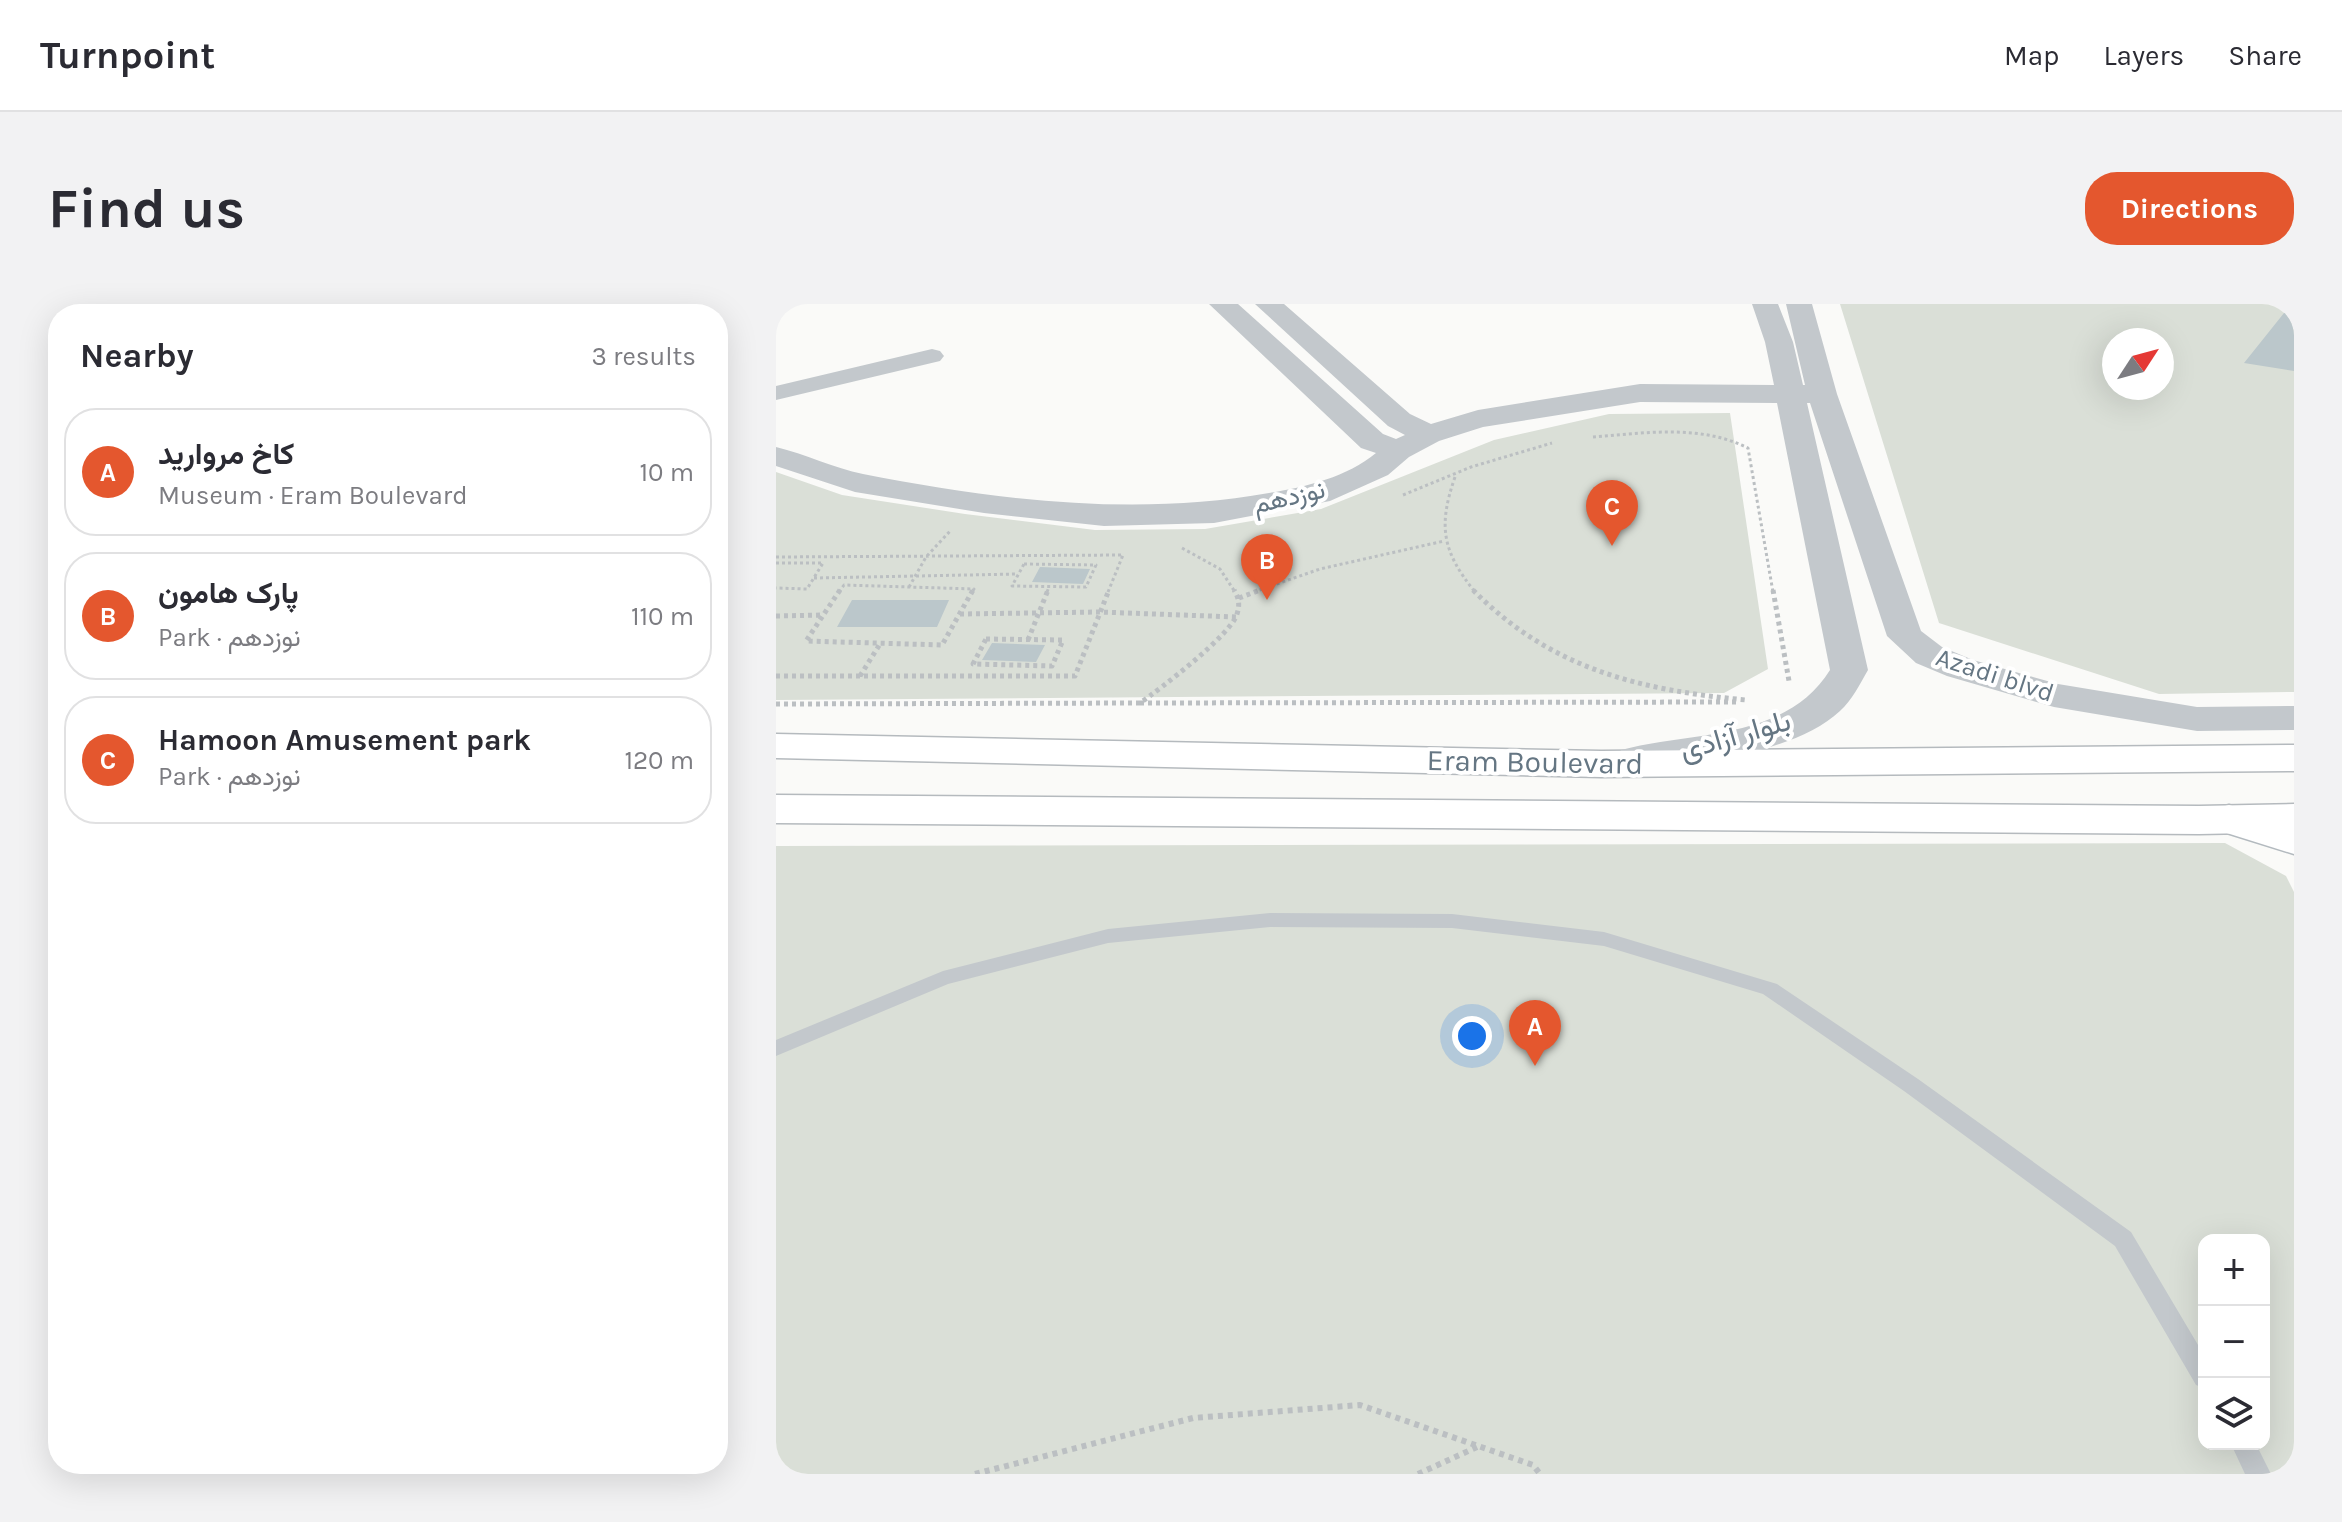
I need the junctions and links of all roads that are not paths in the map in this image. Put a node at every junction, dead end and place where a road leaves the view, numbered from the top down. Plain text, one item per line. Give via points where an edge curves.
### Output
1 (1222, 304) edge
2 (1268, 304) edge
3 (1765, 304) edge
4 (1799, 304) edge
5 (932, 356) dead end
6 (776, 393) edge
7 (1806, 394) junction
8 (1428, 435) junction
9 (1398, 450) junction
10 (776, 456) edge
11 (2294, 718) edge
12 (776, 746) edge
13 (2294, 758) edge
14 (1601, 764) junction
15 (776, 809) edge
16 (2294, 818) edge
17 (2229, 819) junction
18 (2294, 840) edge
19 (776, 1048) edge
20 (2198, 1367) edge
21 (2246, 1450) edge
22 (2258, 1474) edge

1 - 9 street via 1372,441
2 - 8 street via 1399,420
3 - 7 street, Azadi blvd
4 - 7 street, Azadi blvd
5 - 6 street
7 - 8 street, نوزدهم via 1640,393 1478,419
7 - 11 street, Azadi blvd via 1905,636 1929,655 2054,695 2197,719
7 - 14 street, بلوار آزادی via 1849,670 1826,703 1763,734
8 - 9 street, نوزدهم
9 - 10 street, نوزدهم via 1377,468 1319,494 1214,513 1104,516 855,482
12 - 14 main road, Eram Boulevard
13 - 14 main road, Eram Boulevard
15 - 17 main road, Eram Boulevard
16 - 17 main road, Eram Boulevard
17 - 18 main road
19 - 20 lane via 943,978 1108,936 1270,920 1452,921 1604,939 1770,989 1911,1085 2123,1239
21 - 22 lane

